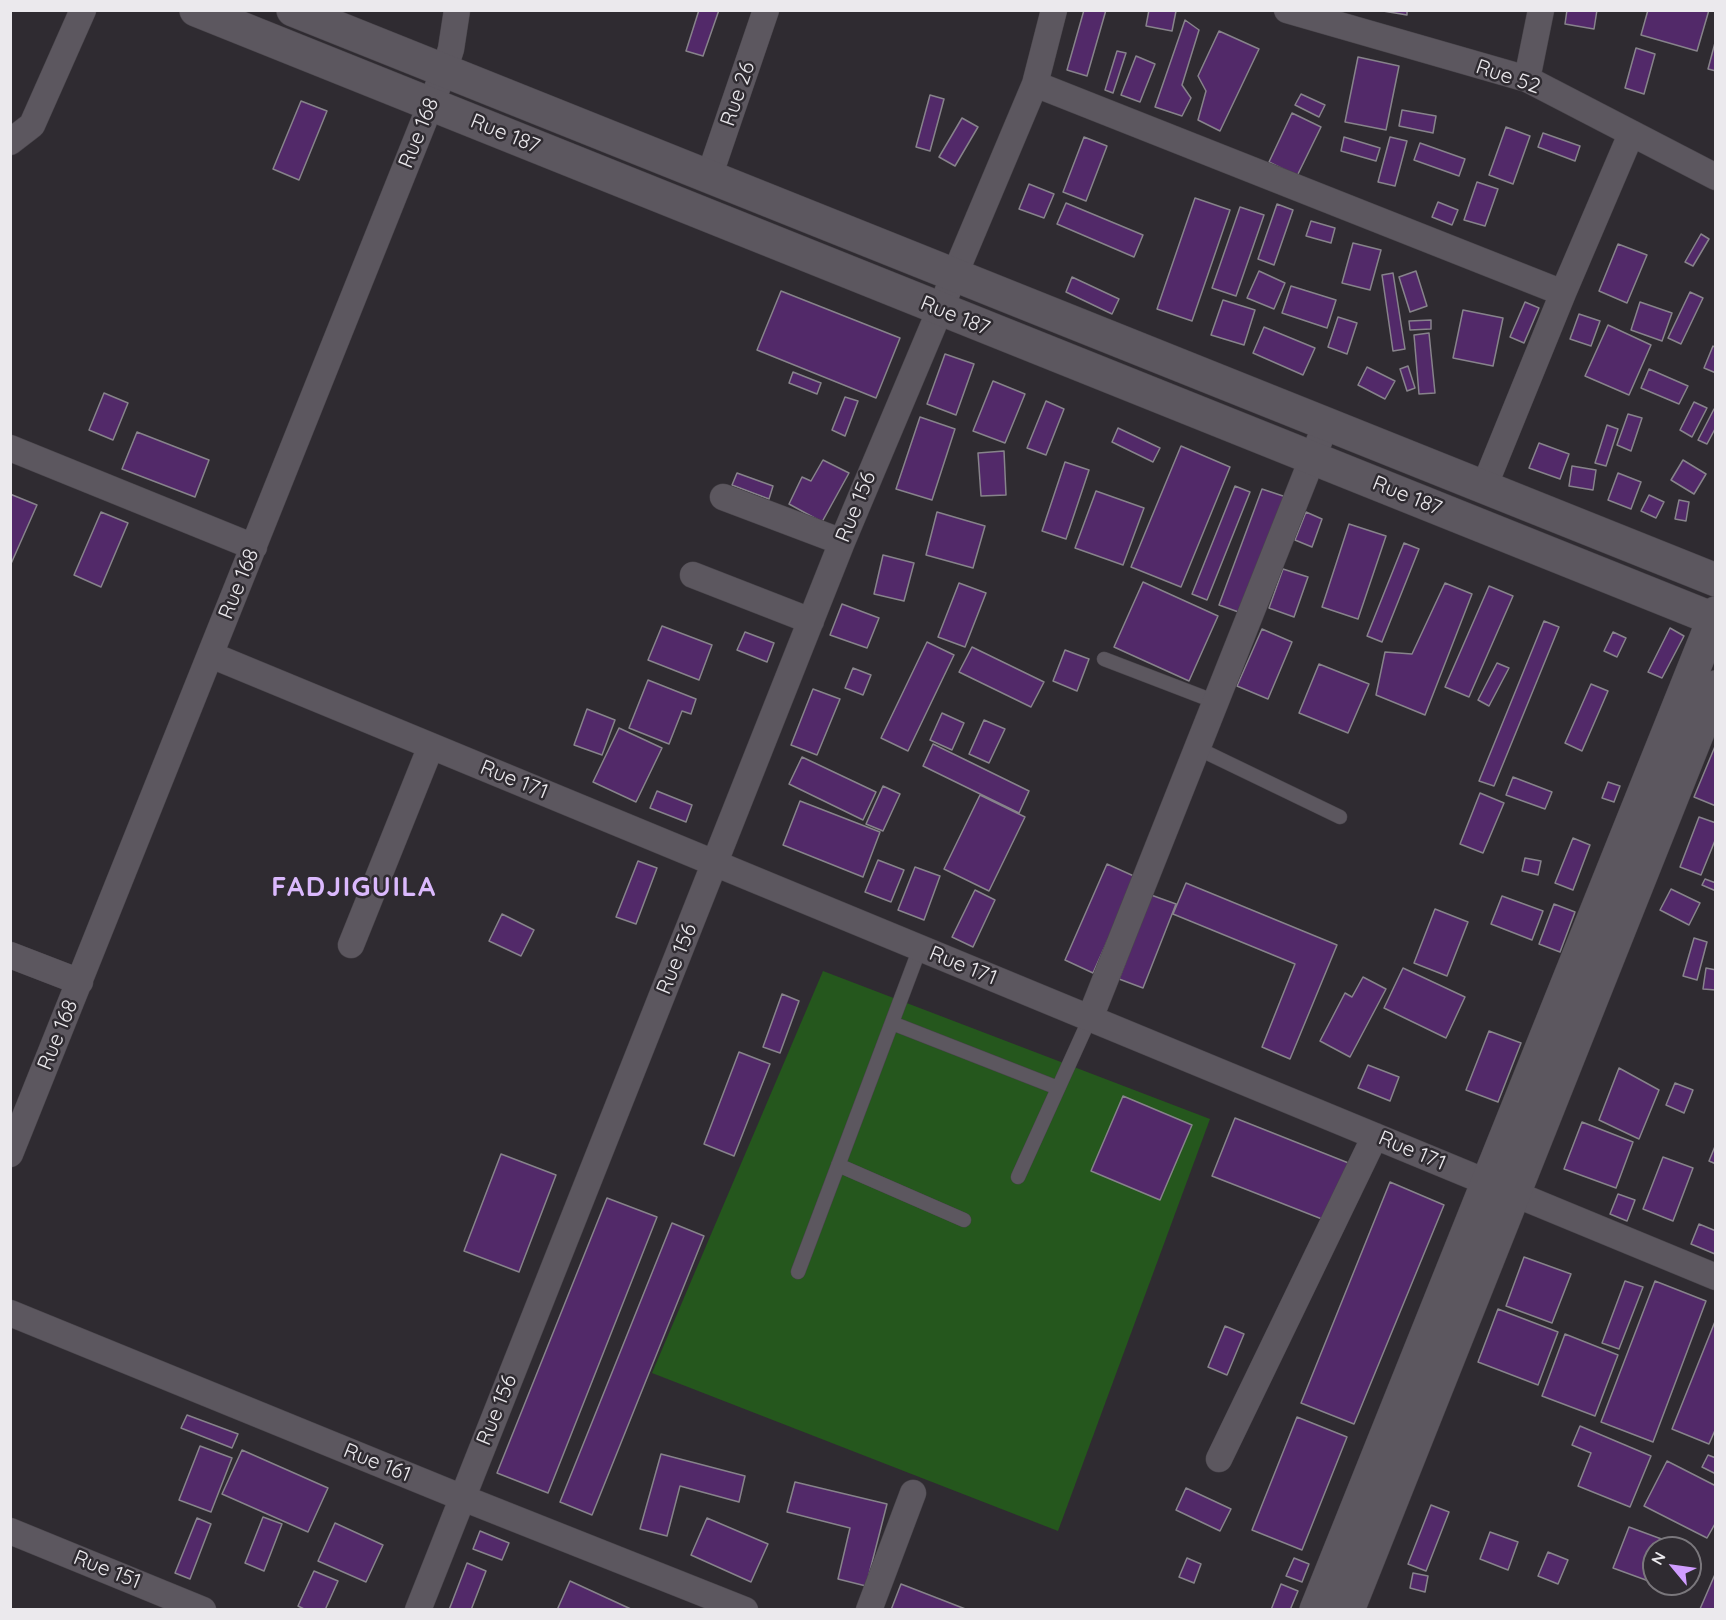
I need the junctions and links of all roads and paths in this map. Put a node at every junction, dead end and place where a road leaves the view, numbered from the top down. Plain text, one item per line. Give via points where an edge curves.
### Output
1 (83, 10) edge
2 (196, 10) edge
3 (293, 10) edge
4 (457, 10) edge
5 (766, 10) edge
6 (1054, 10) edge
7 (1287, 10) edge
8 (1541, 10) edge
9 (444, 71) junction
10 (1527, 79) junction
11 (1035, 84) junction
12 (430, 104) junction
13 (1631, 134) junction
14 (10, 142) edge
15 (709, 177) junction
16 (1716, 177) edge
17 (953, 274) junction
18 (1563, 293) junction
19 (938, 309) junction
20 (1326, 424) junction
21 (10, 448) edge
22 (1313, 459) junction
23 (1484, 487) junction
24 (723, 497) dead end
25 (842, 542) junction
26 (254, 547) junction
27 (693, 575) dead end
28 (1716, 580) edge
29 (1715, 618) edge
30 (810, 621) junction
31 (211, 655) junction
32 (1104, 659) dead end
33 (1716, 687) edge
34 (1216, 702) junction
35 (431, 746) junction
36 (1197, 748) junction
37 (1340, 817) dead end
38 (715, 863) junction
39 (351, 945) dead end
40 (920, 948) junction
41 (10, 955) edge
42 (80, 982) junction
43 (1090, 1018) junction
44 (892, 1023) junction
45 (1058, 1088) junction
46 (1375, 1136) junction
47 (10, 1155) edge
48 (838, 1165) junction
49 (1018, 1177) dead end
50 (1500, 1188) junction
51 (964, 1220) dead end
52 (798, 1272) dead end
53 (1716, 1277) edge
54 (10, 1313) edge
55 (1219, 1460) dead end
56 (913, 1493) dead end
57 (463, 1498) junction
58 (10, 1531) edge
59 (698, 1601) edge
60 (203, 1610) edge
61 (418, 1610) edge
62 (746, 1610) edge
63 (869, 1610) edge
64 (1316, 1610) edge
65 (1348, 1610) edge

1 - 14 street via 32,125
2 - 12 street, Rue 187
3 - 9 street, Rue 187
4 - 9 street, Rue 168 via 452,49
5 - 15 street, Rue 26
6 - 11 street, Rue 156
7 - 10 street, Rue 52
8 - 10 street
9 - 12 street, Rue 168
9 - 15 street, Rue 187
10 - 13 street, Rue 52
11 - 17 street, Rue 156
11 - 18 street
12 - 19 street, Rue 187
12 - 26 street, Rue 168
13 - 16 street, Rue 52
13 - 18 street
15 - 17 street, Rue 187
17 - 19 street, Rue 156
17 - 20 street, Rue 187
18 - 23 street
19 - 22 street, Rue 187
19 - 25 street, Rue 156
20 - 22 street
20 - 23 street, Rue 187
21 - 26 street
22 - 29 street, Rue 187
22 - 34 street
23 - 28 street, Rue 187
24 - 25 street
25 - 30 street, Rue 156
26 - 31 street, Rue 168
27 - 30 street
29 - 50 street
30 - 38 street, Rue 156
31 - 35 street, Rue 171
31 - 42 street, Rue 168
32 - 34 lane
33 - 50 street
34 - 36 street
35 - 38 street, Rue 171
35 - 39 street
36 - 37 lane
36 - 43 street
38 - 40 street, Rue 171
38 - 57 street, Rue 156
40 - 43 street, Rue 171
40 - 44 lane
41 - 42 street
42 - 47 street, Rue 168
43 - 45 lane
43 - 46 street, Rue 171
44 - 45 lane
44 - 48 lane
45 - 49 lane
46 - 50 street, Rue 171
46 - 55 street
48 - 51 lane
48 - 52 lane
50 - 53 street, Rue 171
50 - 64 street
50 - 65 street
54 - 57 street, Rue 161
56 - 63 street
57 - 59 street, Rue 161
57 - 61 street, Rue 156
58 - 60 street, Rue 151
59 - 62 street, Rue 161

